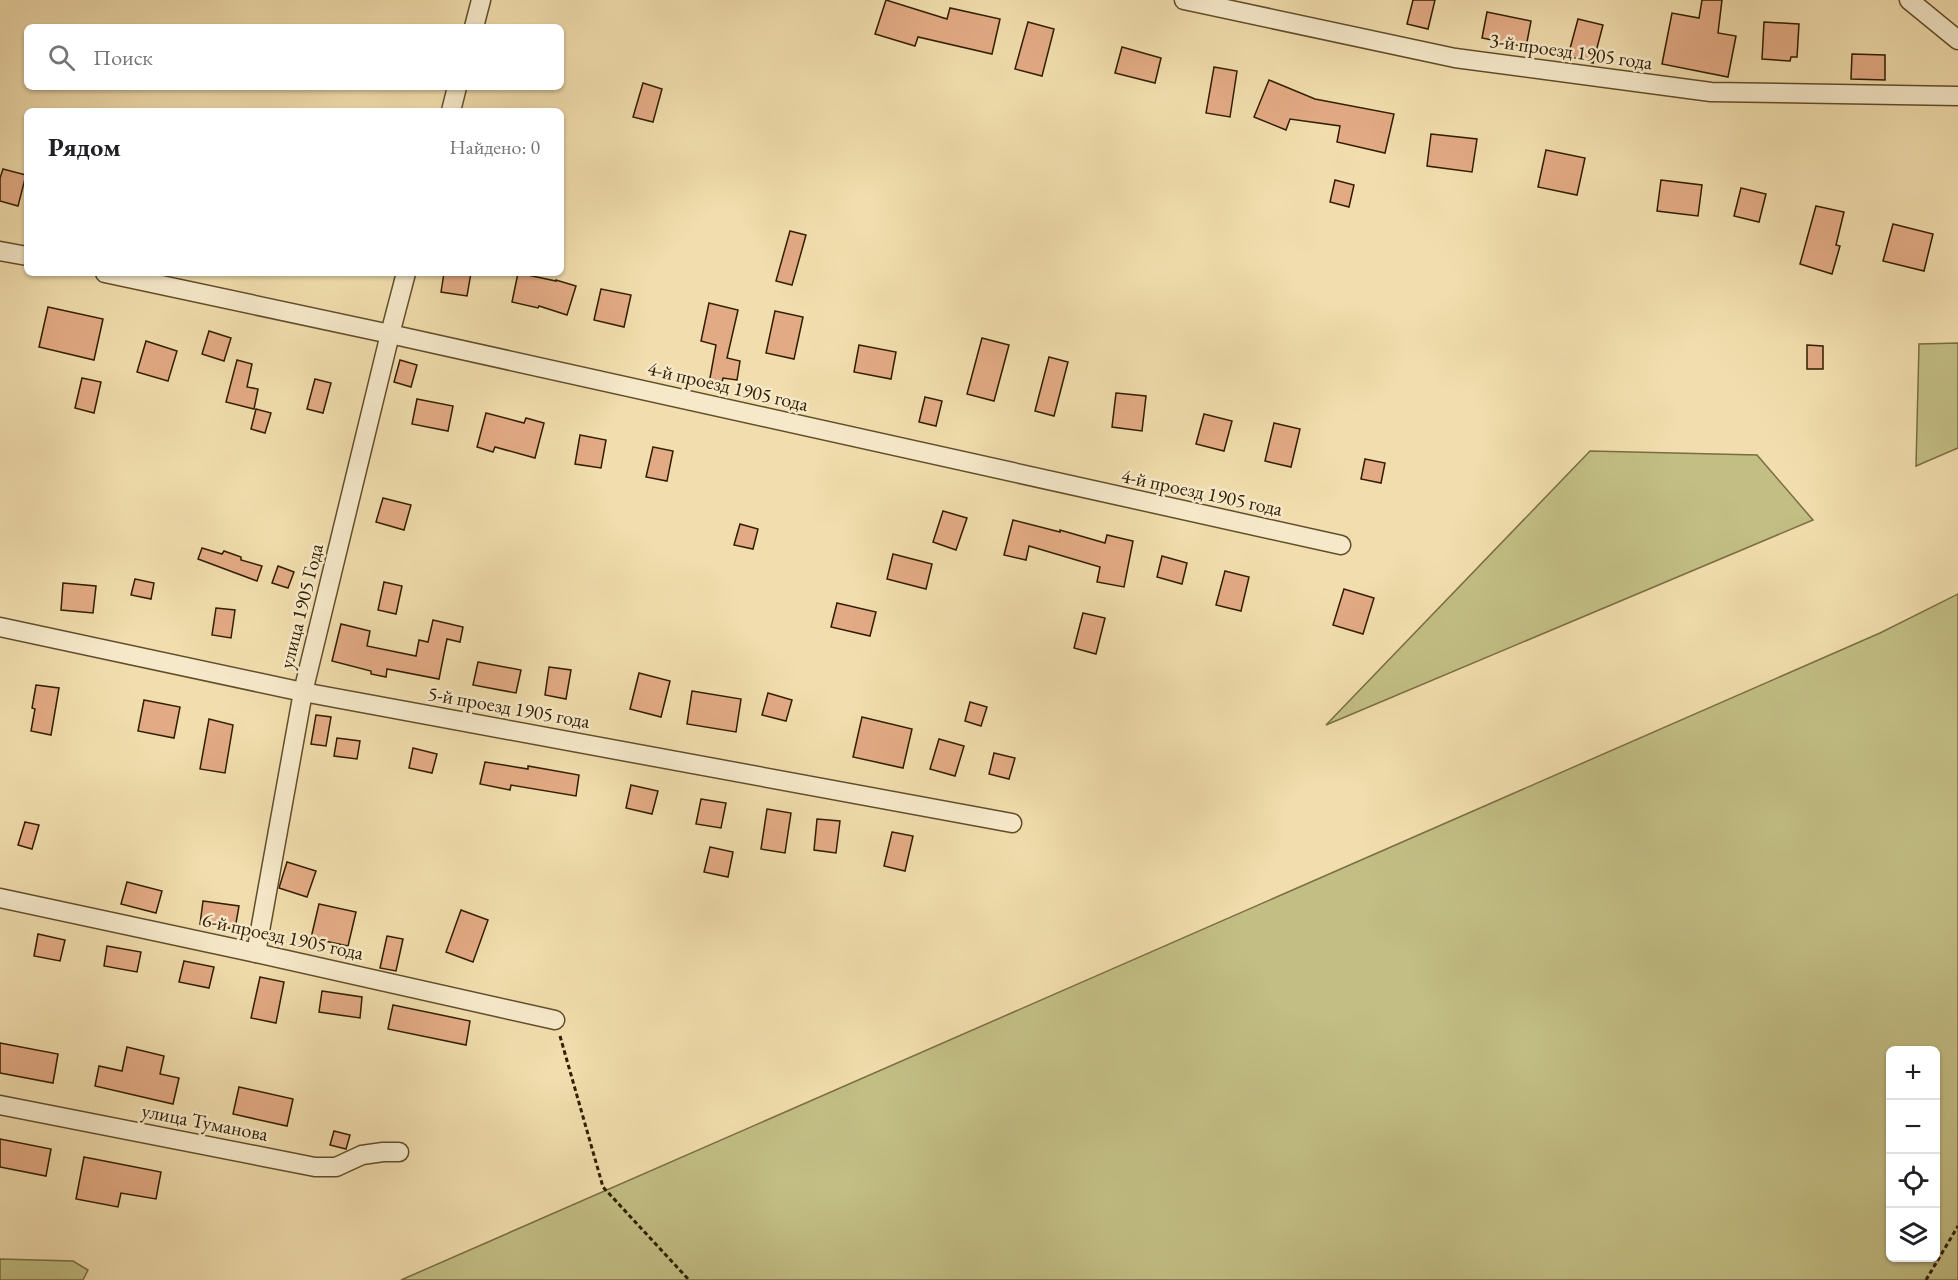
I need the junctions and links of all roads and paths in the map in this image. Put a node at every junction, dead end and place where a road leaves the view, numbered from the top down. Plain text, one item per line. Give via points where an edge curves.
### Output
1 (481, 0) edge
2 (1184, 0) edge
3 (1909, 0) edge
4 (475, 24) edge
5 (1958, 40) edge
6 (456, 90) edge
7 (1958, 96) edge
8 (452, 108) edge
9 (0, 251) edge
10 (24, 255) edge
11 (119, 276) edge
12 (405, 276) edge
13 (390, 334) junction
14 (1341, 545) dead end
15 (0, 627) edge
16 (303, 692) junction
17 (1012, 823) dead end
18 (0, 898) edge
19 (256, 953) junction
20 (555, 1020) joint
21 (0, 1105) edge
22 (399, 1152) dead end
23 (1958, 1226) edge
24 (689, 1280) edge
25 (1926, 1280) edge

1 - 4 street
2 - 7 street, 3-й проезд 1905 года via 1455,58 1711,92
3 - 5 street
6 - 8 street
9 - 10 street
11 - 13 street, 4-й проезд 1905 года
12 - 13 street, улица 1905 Года
13 - 14 street, 4-й проезд 1905 года
13 - 16 street, улица 1905 Года
15 - 16 street, 5-й проезд 1905 года
16 - 17 street, 5-й проезд 1905 года
16 - 19 street, улица 1905 Года
18 - 19 street, 6-й проезд 1905 года
19 - 20 street, 6-й проезд 1905 года
20 - 24 path via 603,1186
21 - 22 street, улица Туманова via 315,1167 336,1167 362,1155
23 - 25 path

